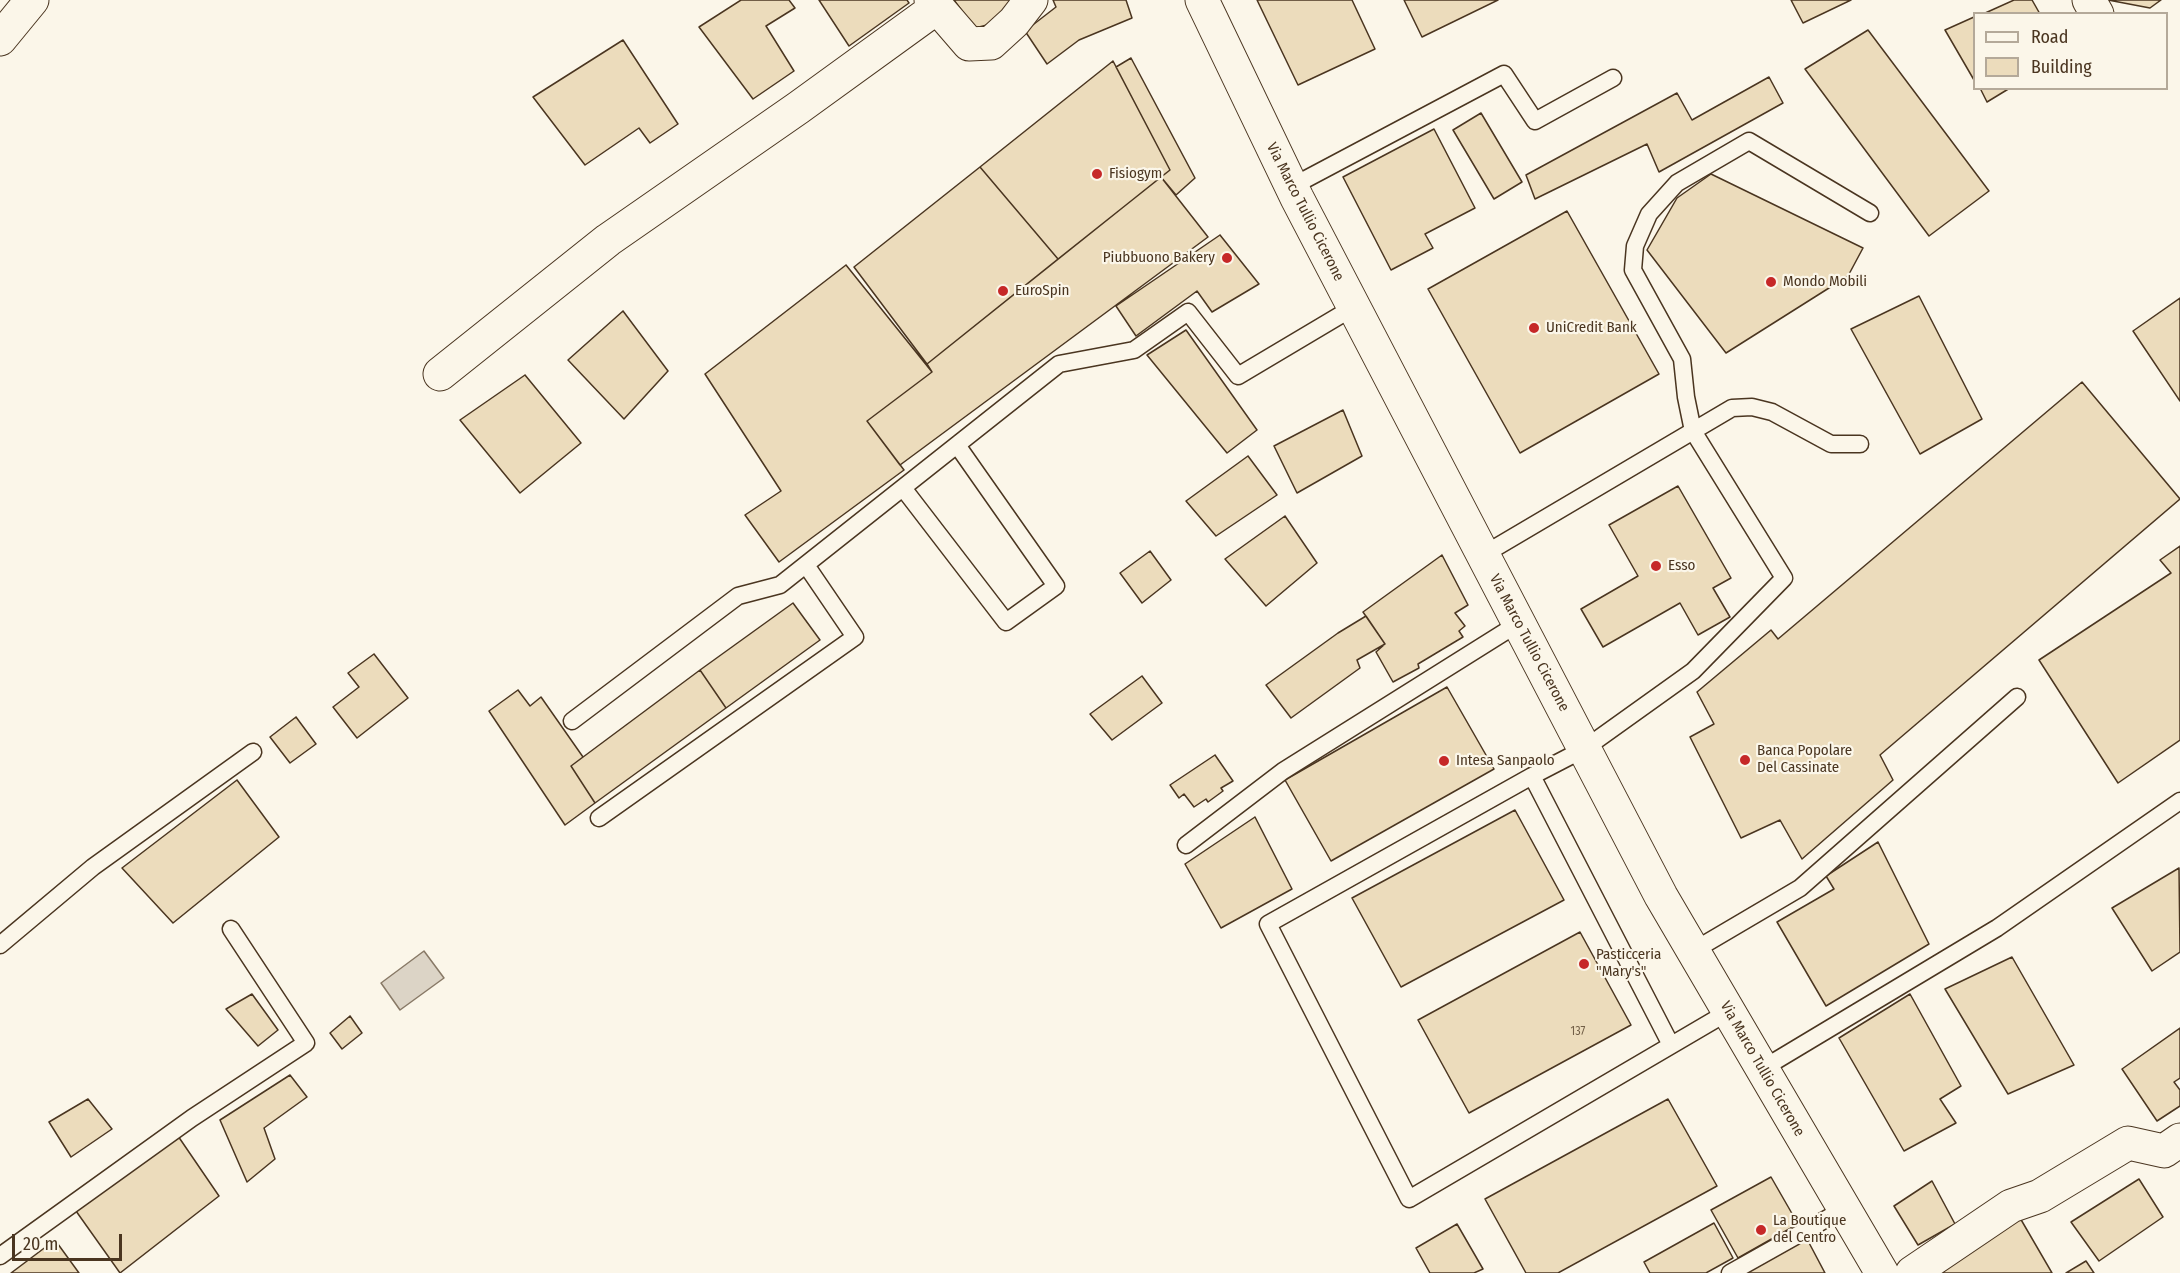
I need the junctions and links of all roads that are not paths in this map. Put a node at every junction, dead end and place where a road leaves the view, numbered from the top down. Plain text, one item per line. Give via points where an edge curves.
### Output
1 (32, 0) edge
2 (1031, 0) edge
3 (1202, 0) edge
4 (934, 4) edge
5 (0, 39) edge
6 (1613, 78) dead end
7 (1292, 187) junction
8 (1870, 213) dead end
9 (1354, 307) junction
10 (440, 374) dead end
11 (1693, 430) junction
12 (1860, 444) dead end
13 (957, 445) junction
14 (903, 488) junction
15 (1483, 555) junction
16 (806, 565) junction
17 (1519, 623) junction
18 (2018, 698) dead end
19 (572, 721) dead end
20 (1584, 749) junction
21 (253, 752) dead end
22 (1532, 776) junction
23 (2180, 801) edge
24 (599, 818) dead end
25 (1186, 845) dead end
26 (231, 929) dead end
27 (0, 945) edge
28 (1693, 951) junction
29 (1728, 1012) junction
30 (1671, 1045) junction
31 (1762, 1069) junction
32 (2180, 1140) edge
33 (1844, 1209) junction
34 (0, 1256) edge
35 (1730, 1273) edge
36 (1882, 1273) edge
37 (1912, 1273) edge

1 - 5 main road
2 - 4 main road via 991,43 969,44
3 - 7 main road, Via Marco Tullio Cicerone
4 - 10 main road via 798,108 608,240
6 - 7 lane via 1534,121 1504,74
7 - 9 main road, Via Marco Tullio Cicerone
8 - 11 lane via 1749,141 1677,183 1649,214 1635,246 1634,270 1682,359
9 - 13 lane via 1238,376 1188,312 1134,350 1059,364
9 - 15 main road, Via Marco Tullio Cicerone
11 - 12 lane via 1731,408 1752,407 1772,412 1831,444
11 - 15 lane
11 - 20 lane via 1784,578 1693,671
13 - 14 lane
13 - 14 lane via 1056,586 1006,622
14 - 16 lane
15 - 17 main road, Via Marco Tullio Cicerone
16 - 19 lane via 780,585 738,596
16 - 24 lane via 855,637
17 - 20 main road, Via Marco Tullio Cicerone
17 - 25 lane via 1283,771
18 - 28 lane via 1800,888
20 - 22 lane
20 - 28 main road, Via Marco Tullio Cicerone
21 - 27 lane via 93,867
22 - 30 lane
22 - 30 lane via 1268,924 1408,1199
23 - 31 lane via 1997,928
26 - 34 lane via 306,1043 192,1118
28 - 29 main road, Via Marco Tullio Cicerone
29 - 30 lane
29 - 31 main road, Via Marco Tullio Cicerone
31 - 33 main road, Via Marco Tullio Cicerone
32 - 37 main road via 2164,1151 2128,1143 2040,1196 2012,1206
33 - 35 lane
33 - 36 main road, Via Marco Tullio Cicerone

